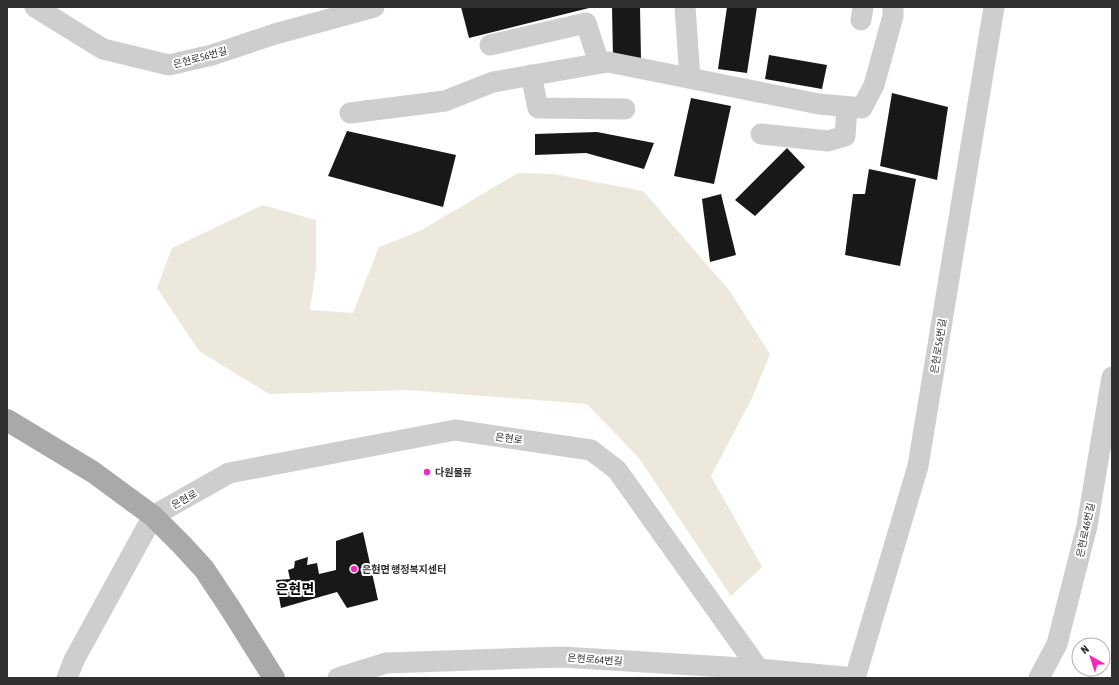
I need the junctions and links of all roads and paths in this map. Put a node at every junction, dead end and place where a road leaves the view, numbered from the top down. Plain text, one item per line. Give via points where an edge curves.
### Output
1 (35, 7) edge
2 (374, 7) edge
3 (685, 7) edge
4 (893, 7) edge
5 (994, 7) edge
6 (490, 45) dead end
7 (600, 63) junction
8 (531, 75) junction
9 (690, 78) junction
10 (847, 107) junction
11 (625, 109) dead end
12 (350, 113) dead end
13 (761, 134) dead end
14 (1112, 377) edge
15 (7, 420) edge
16 (153, 516) junction
17 (762, 674) edge
18 (67, 678) edge
19 (274, 678) edge
20 (338, 678) edge
21 (855, 678) edge
22 (1039, 678) edge

1 - 2 street, 은현로56번길 via 103,50 169,65 212,55 275,34
3 - 9 street
4 - 10 street via 894,16 873,86 862,108
5 - 21 street, 은현로56번길 via 918,466
6 - 7 street via 586,23
7 - 8 street
7 - 9 street via 608,62
8 - 11 street via 538,108
8 - 12 street via 493,82 445,101
9 - 10 street via 819,104
10 - 13 street via 844,136 828,141
14 - 22 street, 은현로46번길 via 1087,526 1057,644
15 - 16 main road via 93,472
16 - 17 street, 은현로 via 229,473 454,430 591,450 617,470
16 - 18 street via 74,660
16 - 19 main road via 204,569
17 - 20 street, 은현로64번길 via 562,657 386,663
17 - 21 street, 은현로64번길

